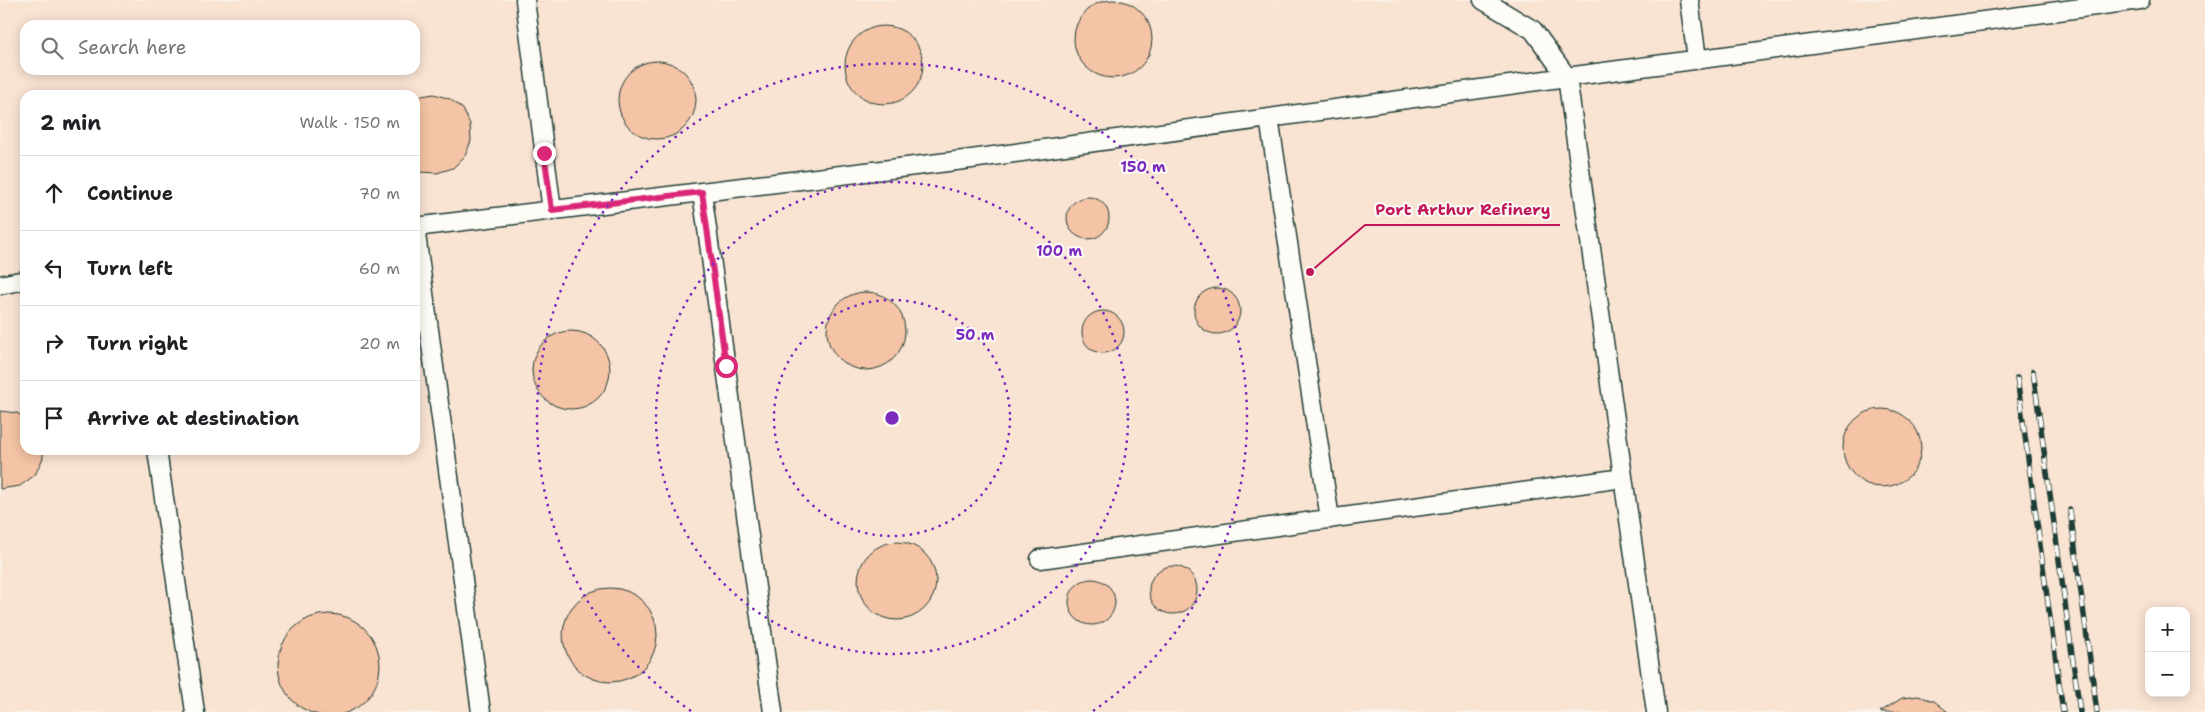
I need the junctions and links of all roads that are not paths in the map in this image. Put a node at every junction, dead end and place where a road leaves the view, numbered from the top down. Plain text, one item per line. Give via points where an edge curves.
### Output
1 (525, 0) edge
2 (1482, 0) edge
3 (1689, 0) edge
4 (2140, 0) edge
5 (1697, 59) junction
6 (1567, 77) junction
7 (1269, 118) junction
8 (702, 192) junction
9 (552, 210) junction
10 (420, 226) edge
11 (420, 264) edge
12 (20, 281) edge
13 (0, 285) edge
14 (158, 455) edge
15 (1623, 478) junction
16 (1330, 518) junction
17 (1040, 559) dead end
18 (195, 712) edge
19 (481, 712) edge
20 (773, 712) edge
21 (1656, 712) edge

1 - 9 lane
2 - 6 lane via 1533,30
3 - 5 lane
4 - 5 lane
5 - 6 lane
6 - 7 lane
6 - 15 lane
7 - 8 lane
7 - 16 lane
8 - 9 lane
8 - 20 lane
9 - 10 lane
11 - 19 lane
12 - 13 lane
14 - 18 lane
15 - 16 lane
15 - 21 lane
16 - 17 lane

